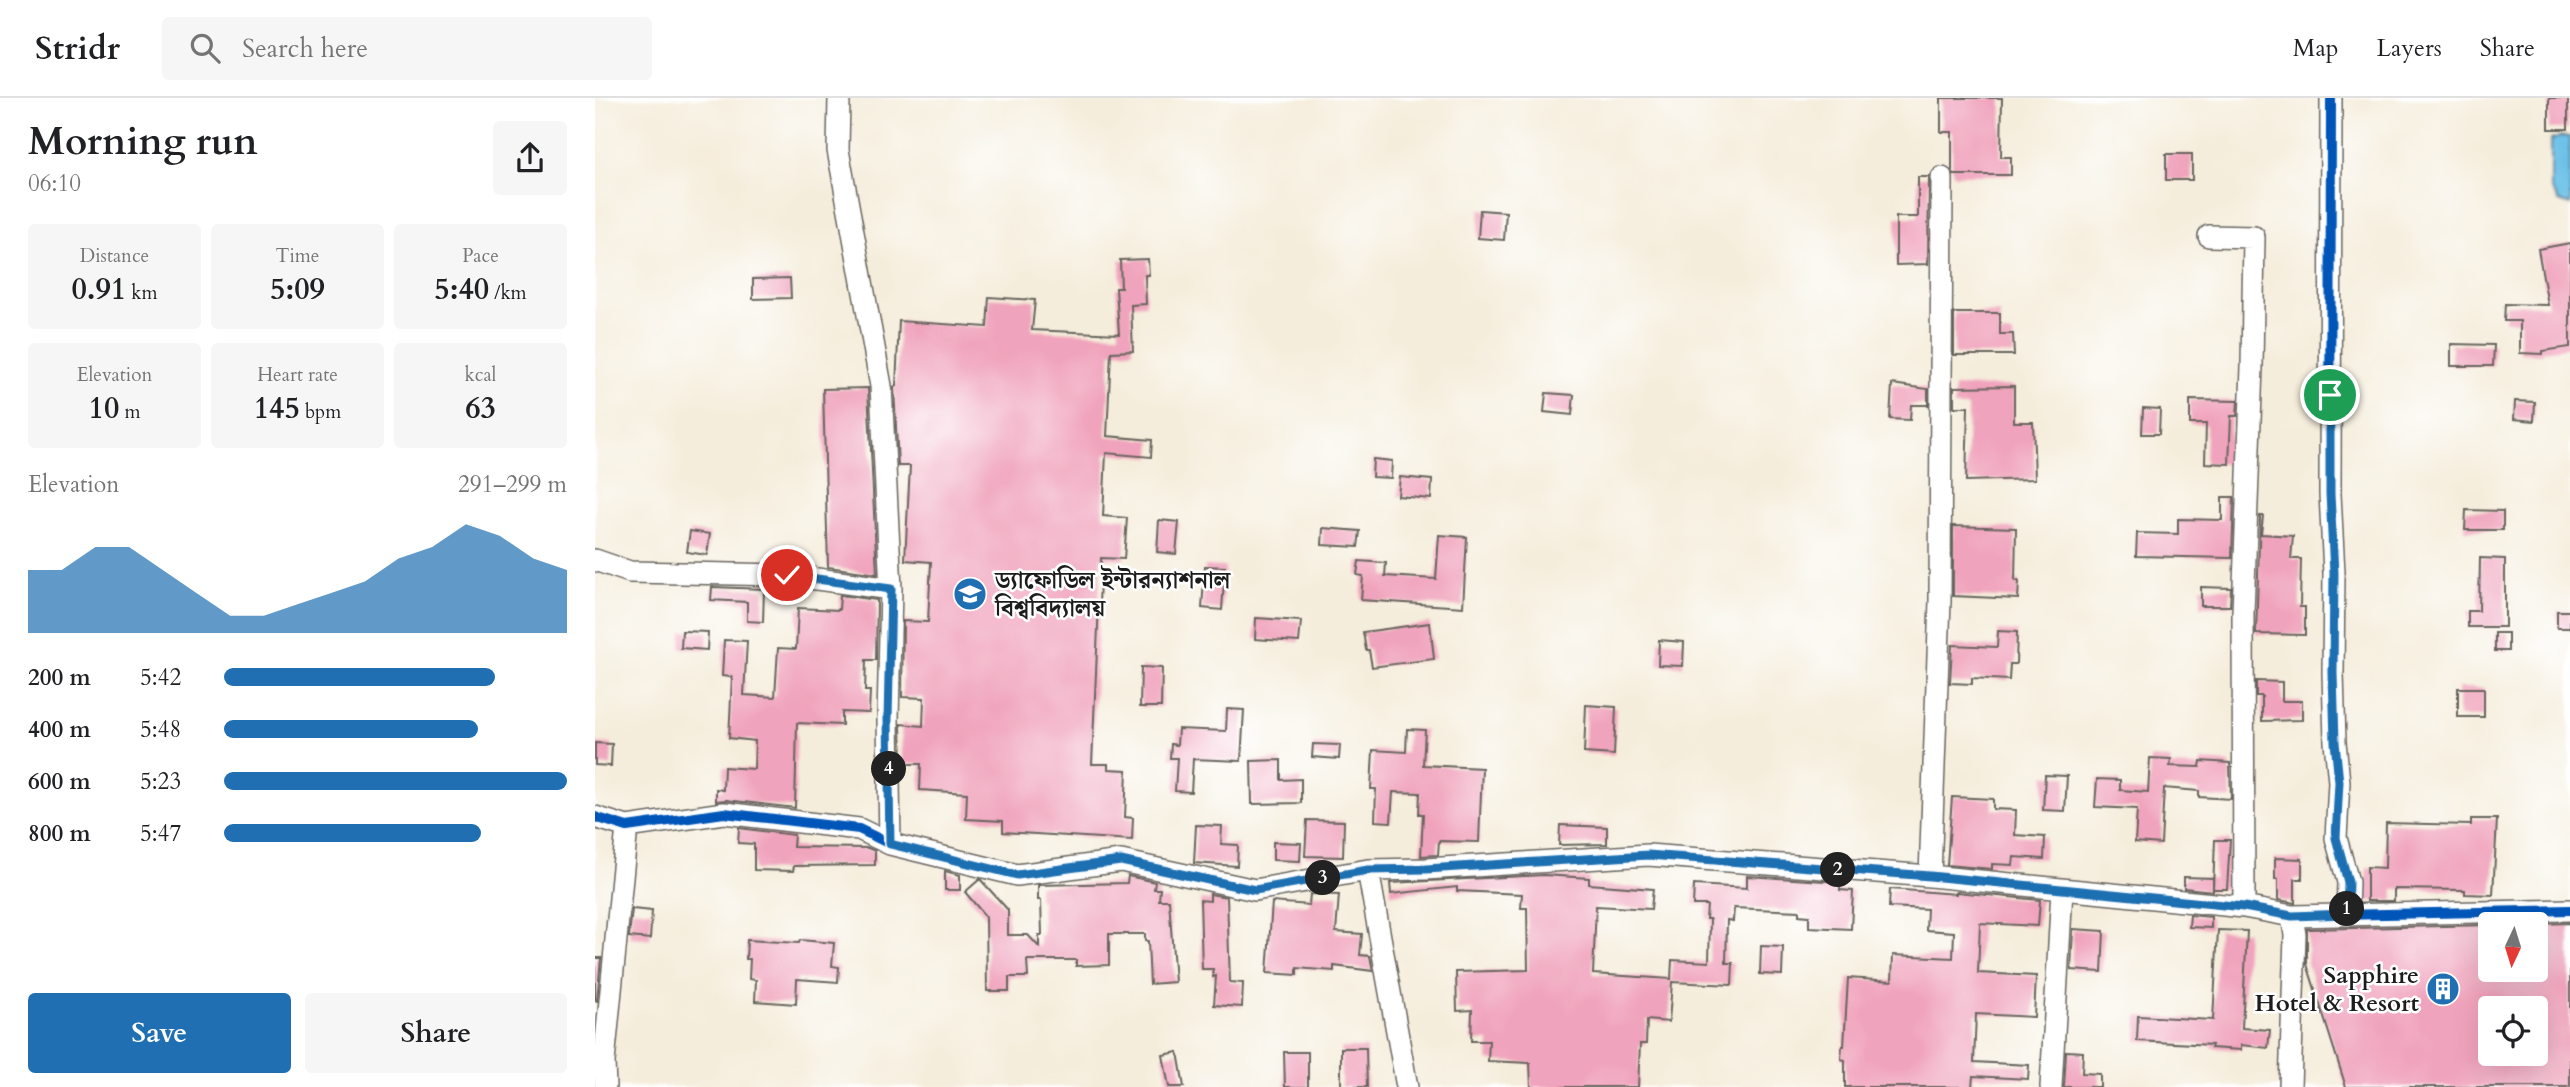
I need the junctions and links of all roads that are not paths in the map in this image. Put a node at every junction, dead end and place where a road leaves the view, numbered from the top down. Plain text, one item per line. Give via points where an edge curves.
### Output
1 (839, 98) edge
2 (2331, 98) edge
3 (1941, 178) dead end
4 (2209, 236) dead end
5 (595, 560) edge
6 (891, 589) junction
7 (595, 817) edge
8 (627, 827) junction
9 (890, 844) junction
10 (1368, 870) junction
11 (1930, 876) junction
12 (2062, 890) junction
13 (2244, 907) junction
14 (2570, 910) edge
15 (2347, 914) junction
16 (2292, 916) junction
17 (605, 1087) edge
18 (1407, 1087) edge
19 (2051, 1087) edge
20 (2290, 1087) edge

1 - 6 street via 838,150 881,386
2 - 15 street via 2330,494 2339,782 2336,838 2348,882
3 - 11 street via 1940,601
4 - 13 street via 2254,237 2243,612
5 - 6 street via 631,572 787,575
6 - 9 street
7 - 8 street
8 - 9 street via 724,813 859,829
8 - 17 street
9 - 10 street via 1017,875 1121,861 1255,890
10 - 11 street via 1648,855
10 - 18 street
11 - 12 street
12 - 13 street
12 - 19 street
13 - 16 street
14 - 15 street
15 - 16 street
16 - 20 street

